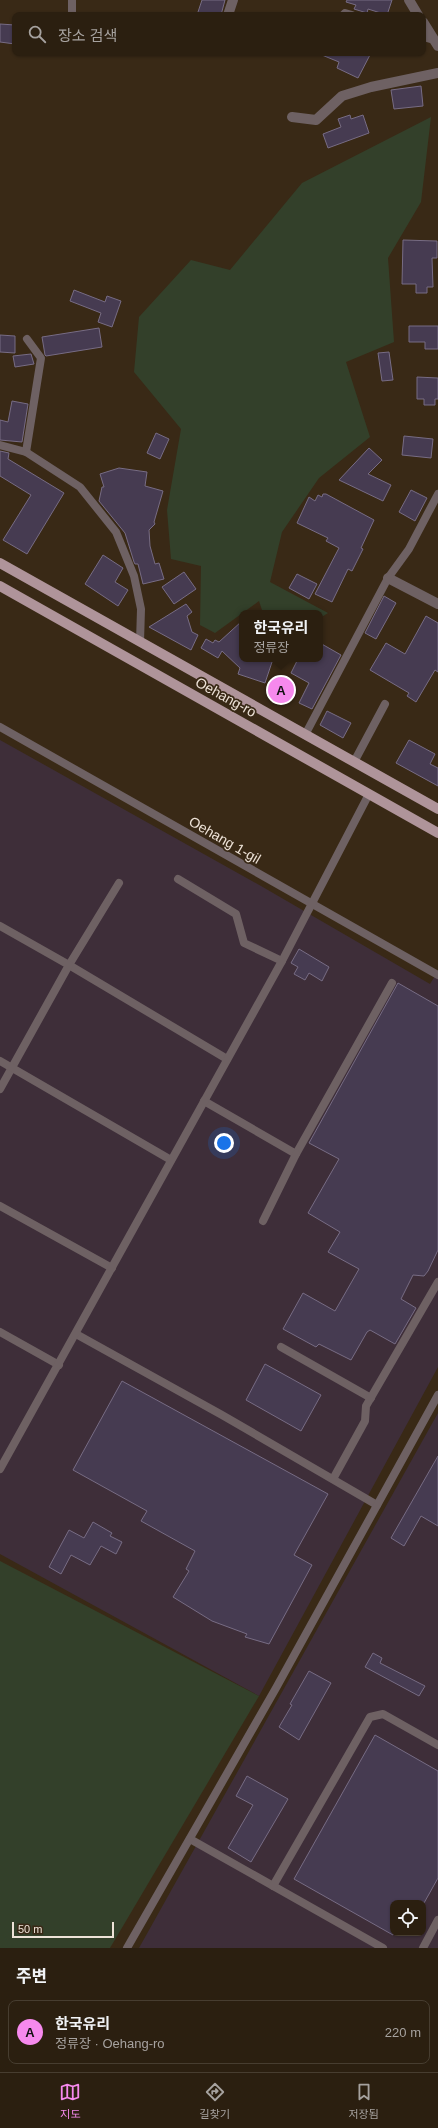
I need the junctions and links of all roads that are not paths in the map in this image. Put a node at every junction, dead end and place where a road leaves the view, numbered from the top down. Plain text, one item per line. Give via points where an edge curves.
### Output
1 (72, 0) edge
2 (233, 0) edge
3 (410, 0) edge
4 (72, 12) edge
5 (229, 12) edge
6 (416, 12) edge
7 (426, 27) edge
8 (426, 38) edge
9 (436, 43) edge
10 (438, 73) edge
11 (292, 117) dead end
12 (26, 339) dead end
13 (0, 445) edge
14 (26, 452) junction
15 (438, 494) edge
16 (0, 563) edge
17 (388, 578) junction
18 (0, 586) edge
19 (438, 604) edge
20 (140, 642) junction
21 (385, 704) dead end
22 (0, 727) edge
23 (305, 735) junction
24 (354, 762) junction
25 (369, 794) junction
26 (438, 809) edge
27 (438, 833) edge
28 (178, 879) dead end
29 (119, 883) dead end
30 (312, 904) junction
31 (0, 926) edge
32 (282, 961) junction
33 (69, 965) junction
34 (438, 975) edge
35 (392, 983) dead end
36 (227, 1059) junction
37 (0, 1061) edge
38 (12, 1068) junction
39 (0, 1089) edge
40 (204, 1101) junction
41 (296, 1154) junction
42 (171, 1160) junction
43 (0, 1206) edge
44 (263, 1221) dead end
45 (112, 1268) junction
46 (438, 1282) edge
47 (0, 1332) edge
48 (76, 1334) junction
49 (280, 1347) dead end
50 (59, 1365) junction
51 (438, 1395) edge
52 (371, 1398) junction
53 (0, 1469) edge
54 (333, 1479) junction
55 (377, 1505) junction
56 (438, 1745) edge
57 (190, 1839) junction
58 (273, 1886) junction
59 (438, 1920) edge
60 (127, 1948) edge
61 (383, 1948) edge
62 (423, 1948) edge

1 - 4 lane
2 - 5 street
3 - 6 street
7 - 9 street
8 - 9 lane
10 - 11 street via 370,87 342,96 316,120
12 - 14 lane via 41,358
13 - 14 lane
14 - 20 lane via 80,487 116,532 134,576 141,609
15 - 17 lane via 409,549
16 - 20 main road, Oehang-ro
17 - 19 street
17 - 23 lane
18 - 25 main road, Oehang-ro
20 - 23 main road, Oehang-ro
21 - 24 lane
22 - 30 lane, Oehang 1-gil
23 - 24 main road, Oehang-ro
24 - 26 main road, Oehang-ro
25 - 27 main road, Oehang-ro
25 - 30 lane
28 - 32 lane via 236,914 244,944
29 - 33 lane
30 - 32 lane
30 - 34 lane, Oehang 1-gil
31 - 33 lane
32 - 36 lane
33 - 36 lane
33 - 38 lane
35 - 41 lane
36 - 40 lane
37 - 38 lane
38 - 39 lane
38 - 42 lane
40 - 41 lane
40 - 42 lane
41 - 44 lane
42 - 45 lane
43 - 45 lane
45 - 48 lane
46 - 52 lane
47 - 50 lane
48 - 50 lane
48 - 54 lane
49 - 52 lane
50 - 53 lane
51 - 55 lane
52 - 54 lane via 366,1406 365,1421
54 - 55 lane
55 - 57 lane
56 - 58 lane via 383,1714 370,1717
57 - 58 lane
57 - 60 lane
58 - 61 lane
59 - 62 lane

